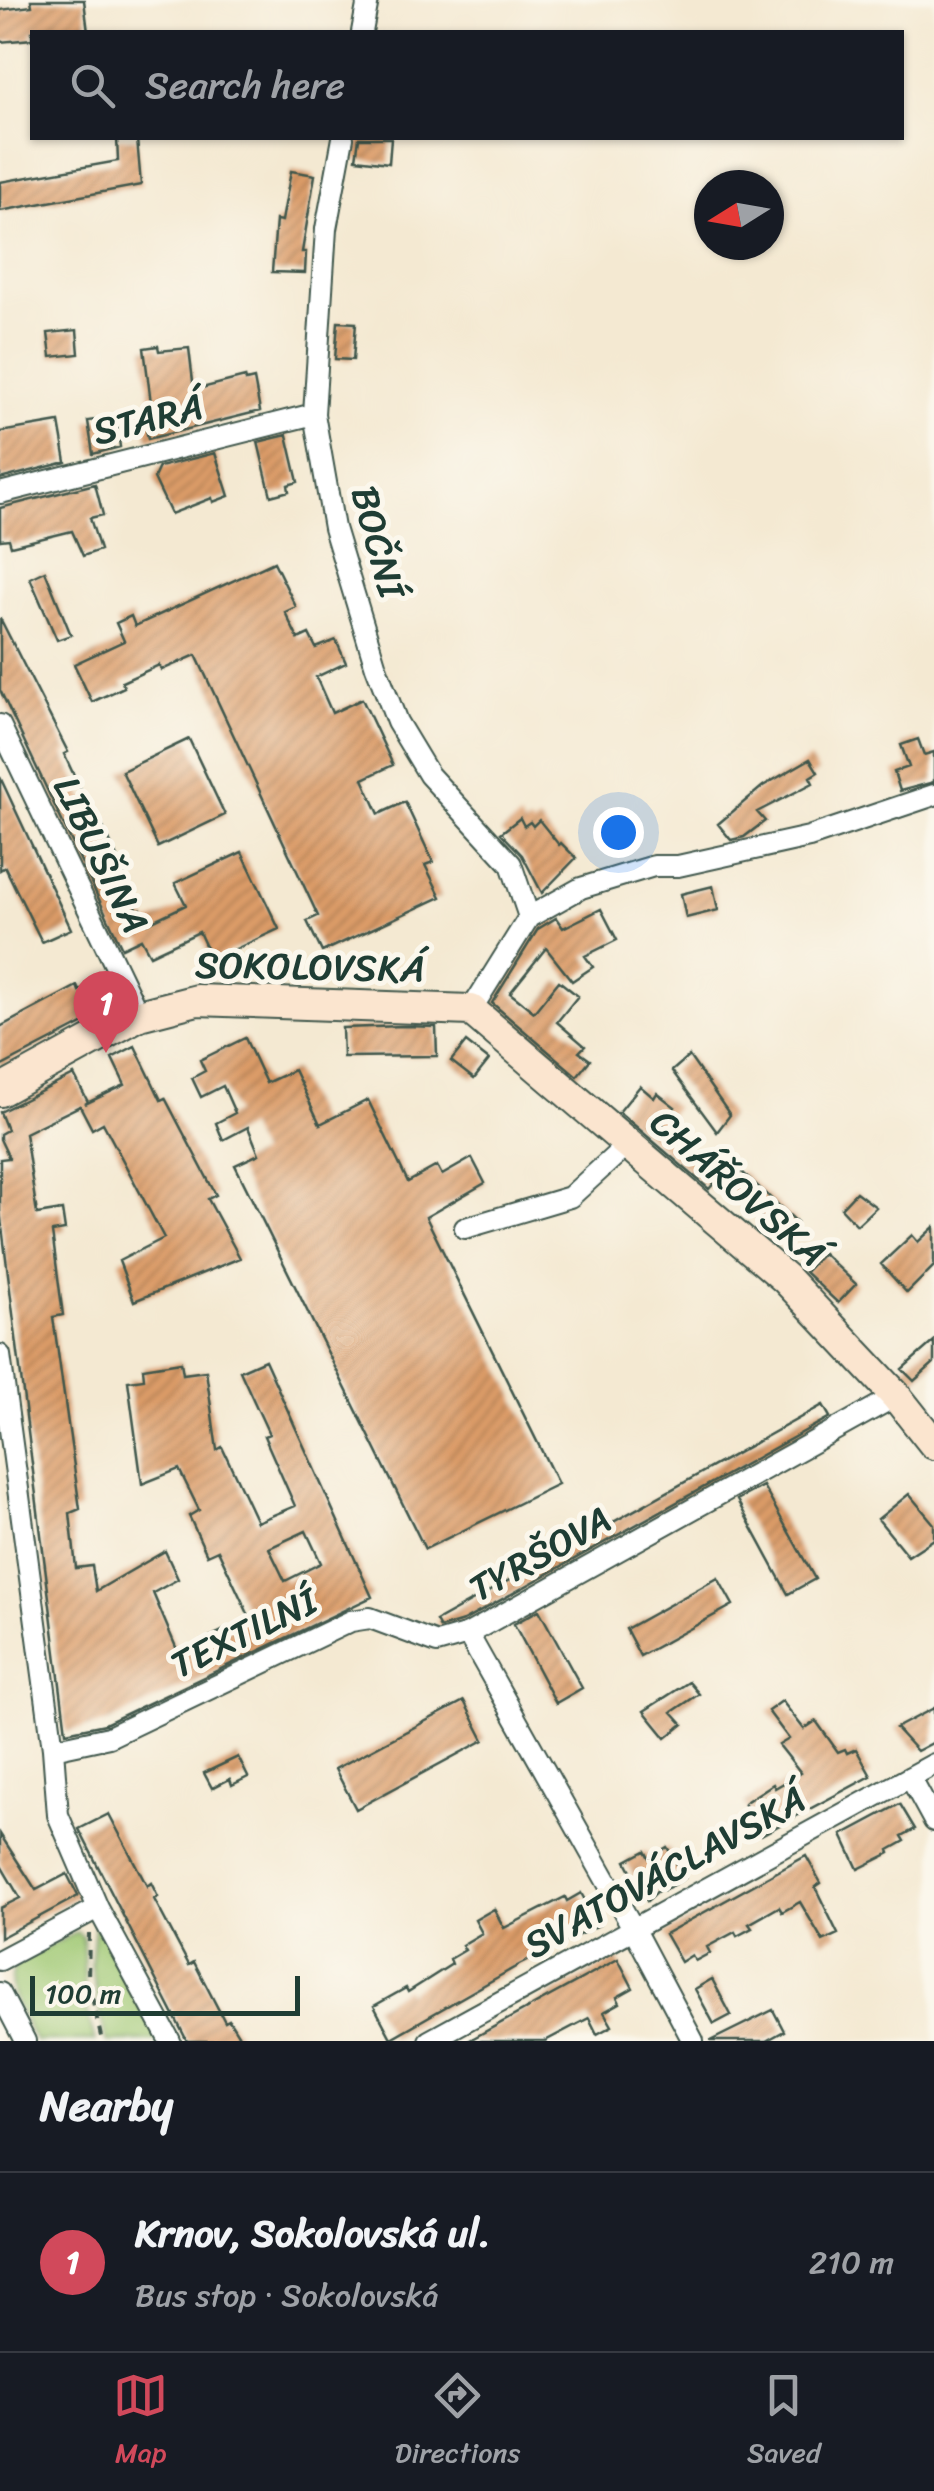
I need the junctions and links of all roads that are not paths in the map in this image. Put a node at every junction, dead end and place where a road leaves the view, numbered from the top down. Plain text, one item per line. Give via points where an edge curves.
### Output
1 (368, 0) edge
2 (362, 30) edge
3 (342, 140) edge
4 (314, 414) junction
5 (0, 493) edge
6 (0, 725) edge
7 (934, 795) edge
8 (529, 917) junction
9 (470, 1010) junction
10 (139, 1015) junction
11 (0, 1091) edge
12 (628, 1144) junction
13 (465, 1228) dead end
14 (0, 1355) edge
15 (896, 1396) junction
16 (934, 1444) edge
17 (468, 1634) junction
18 (53, 1748) junction
19 (934, 1764) edge
20 (910, 1777) junction
21 (934, 1821) edge
22 (92, 1911) junction
23 (633, 1928) junction
24 (0, 1960) edge
25 (0, 1993) edge
26 (24, 2041) edge
27 (170, 2041) edge
28 (429, 2041) edge
29 (692, 2041) edge

1 - 2 street
3 - 4 street, BOČNÍ via 326,229
4 - 5 street, STARÁ
4 - 8 street, BOČNÍ via 334,528 397,722 429,775 511,864
6 - 10 street, LIBUŠINA
7 - 8 street via 808,837 654,866 581,888
8 - 9 street, SOKOLOVSKÁ
9 - 10 street, SOKOLOVSKÁ via 196,1000
9 - 12 street, CHÁŘOVSKÁ
10 - 11 street, SOKOLOVSKÁ
12 - 13 street via 570,1197
12 - 15 street, CHÁŘOVSKÁ via 786,1279
14 - 18 street
15 - 16 street, CHÁŘOVSKÁ
15 - 17 street, TYRŠOVA
17 - 18 street, TEXTILNÍ via 437,1644 370,1618 351,1621 109,1737
17 - 23 street, TYRŠOVA
18 - 22 street via 58,1814
19 - 20 street, SVATOVÁCLAVSKÁ
20 - 21 street
20 - 23 street, SVATOVÁCLAVSKÁ
22 - 24 street
22 - 27 street
23 - 28 street, SVATOVÁCLAVSKÁ
23 - 29 street, TYRŠOVA
25 - 26 street

